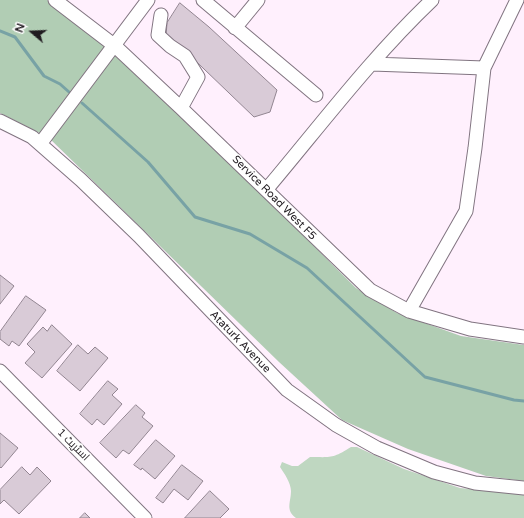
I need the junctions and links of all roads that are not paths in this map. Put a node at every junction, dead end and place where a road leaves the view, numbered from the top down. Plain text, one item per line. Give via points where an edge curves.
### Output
1 (55, 0) edge
2 (148, 0) edge
3 (203, 0) edge
4 (258, 0) edge
5 (432, 0) edge
6 (517, 0) edge
7 (161, 15) dead end
8 (235, 28) junction
9 (115, 46) junction
10 (372, 64) junction
11 (484, 68) junction
12 (316, 95) dead end
13 (181, 108) junction
14 (0, 120) edge
15 (40, 144) junction
16 (266, 190) junction
17 (409, 311) junction
18 (524, 337) edge
19 (0, 371) edge
20 (524, 488) edge
21 (145, 518) edge

1 - 9 street, Service Road West F5
2 - 9 street
3 - 8 street
4 - 8 street
5 - 10 street
6 - 11 street
7 - 13 street via 158,35 185,56 198,77
8 - 12 street
9 - 13 street, Service Road West F5
9 - 15 street
10 - 11 street
10 - 16 street
11 - 17 street via 466,211
13 - 16 street, Service Road West F5
14 - 15 street, Ataturk Avenue
15 - 20 street, Ataturk Avenue via 139,236 287,390 336,425 377,448 434,472 475,483
16 - 17 street, Service Road West F5 via 370,290
17 - 18 street, Service Road West F5 via 470,329
19 - 21 street, اسٹریٹ 1

